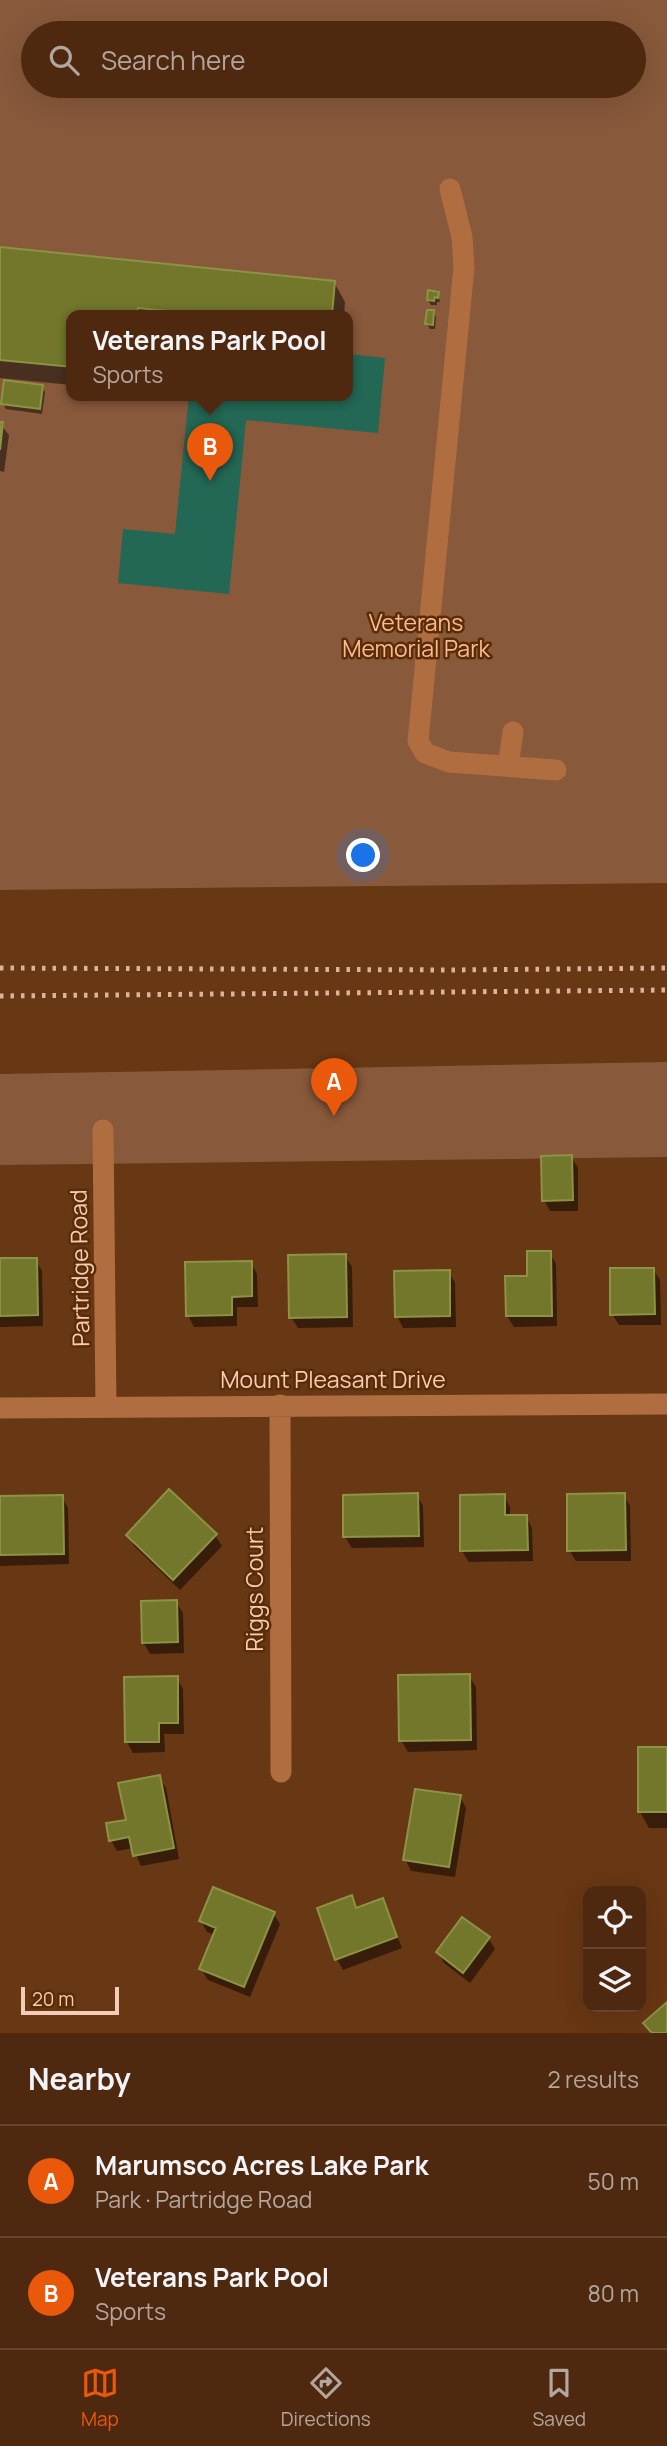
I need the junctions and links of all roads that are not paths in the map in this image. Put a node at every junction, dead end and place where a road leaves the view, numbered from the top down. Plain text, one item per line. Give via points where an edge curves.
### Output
1 (450, 190) dead end
2 (513, 732) dead end
3 (509, 766) junction
4 (556, 770) dead end
5 (103, 1130) dead end
6 (667, 1404) edge
7 (281, 1405) junction
8 (106, 1406) junction
9 (0, 1408) edge
10 (281, 1772) dead end

1 - 3 street via 464,267 418,741 431,757 449,762
2 - 3 street
3 - 4 street
5 - 8 street, Partridge Road
6 - 7 street, Mount Pleasant Drive
7 - 8 street, Mount Pleasant Drive
7 - 10 street, Riggs Court
8 - 9 street, Mount Pleasant Drive

